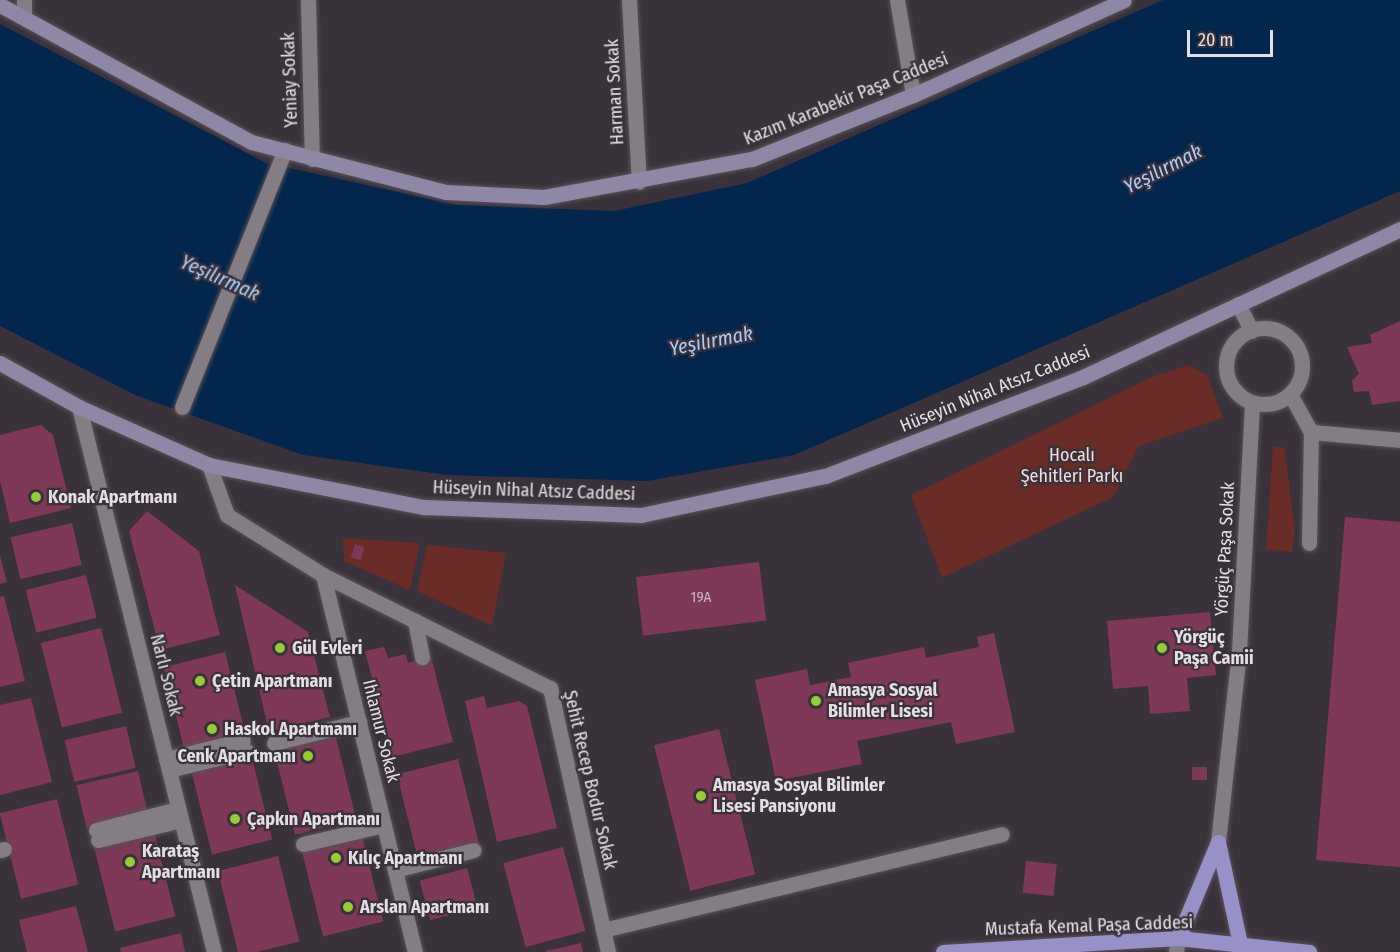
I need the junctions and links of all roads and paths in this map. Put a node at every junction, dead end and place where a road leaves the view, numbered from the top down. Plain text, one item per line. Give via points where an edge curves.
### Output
1 (24, 0) edge
2 (308, 0) edge
3 (629, 0) edge
4 (897, 0) edge
5 (1124, 0) edge
6 (0, 5) edge
7 (24, 18) junction
8 (913, 95) junction
9 (285, 150) junction
10 (312, 159) junction
11 (639, 183) junction
12 (1400, 230) edge
13 (1238, 304) junction
14 (1252, 331) junction
15 (0, 363) edge
16 (1290, 394) junction
17 (1252, 402) junction
18 (79, 407) junction
19 (182, 407) dead end
20 (1311, 432) junction
21 (1400, 440) edge
22 (209, 465) junction
23 (1309, 543) dead end
24 (323, 575) junction
25 (415, 621) junction
26 (422, 657) dead end
27 (359, 722) junction
28 (274, 743) dead end
29 (245, 746) dead end
30 (167, 765) junction
31 (180, 814) junction
32 (384, 825) junction
33 (1002, 834) dead end
34 (97, 835) dead end
35 (1218, 842) junction
36 (303, 844) dead end
37 (474, 850) dead end
38 (395, 870) junction
39 (603, 930) junction
40 (1240, 944) junction
41 (1177, 945) edge
42 (214, 952) edge
43 (415, 952) edge
44 (608, 952) edge
45 (943, 952) edge
46 (1308, 952) edge

1 - 7 street
2 - 10 street, Yeniay Sokak
3 - 11 street, Harman Sokak
4 - 8 street
5 - 8 street, Kazım Karabekir Paşa Caddesi
6 - 7 street, Kazım Karabekir Paşa Caddesi
7 - 9 street, Kazım Karabekir Paşa Caddesi via 250,142
8 - 11 street, Kazım Karabekir Paşa Caddesi via 752,159
9 - 10 street, Kazım Karabekir Paşa Caddesi
9 - 19 street
10 - 11 street, Kazım Karabekir Paşa Caddesi via 446,192 544,197
12 - 13 street, Hüseyin Nihal Atsız Caddesi
13 - 14 street
13 - 22 street, Hüseyin Nihal Atsız Caddesi via 1083,377 825,476 641,515 424,507
14 - 16 street via 1280,332 1299,349 1302,372
14 - 17 street via 1234,343 1226,367 1235,390
15 - 18 street, Hüseyin Nihal Atsız Caddesi
16 - 17 street via 1268,404
16 - 20 street
17 - 35 street, Yörgüç Paşa Sokak via 1239,652
18 - 22 street, Hüseyin Nihal Atsız Caddesi
18 - 30 street, Narlı Sokak
20 - 21 street
20 - 23 street
22 - 24 street via 227,515
24 - 25 street, Şehit Recep Bodur Sokak
24 - 27 street, Ihlamur Sokak
25 - 26 street
25 - 39 street, Şehit Recep Bodur Sokak via 550,688
27 - 28 street
27 - 32 street, Ihlamur Sokak
29 - 30 street
30 - 31 street, Narlı Sokak
31 - 34 street
31 - 42 street, Narlı Sokak
32 - 36 street
32 - 38 street, Ihlamur Sokak
33 - 39 street
35 - 40 main road
35 - 41 main road
37 - 38 street
38 - 43 street, Ihlamur Sokak
39 - 44 street, Şehit Recep Bodur Sokak
40 - 41 main road, Mustafa Kemal Paşa Caddesi
40 - 46 main road, Mustafa Kemal Paşa Caddesi
41 - 45 main road, Mustafa Kemal Paşa Caddesi

